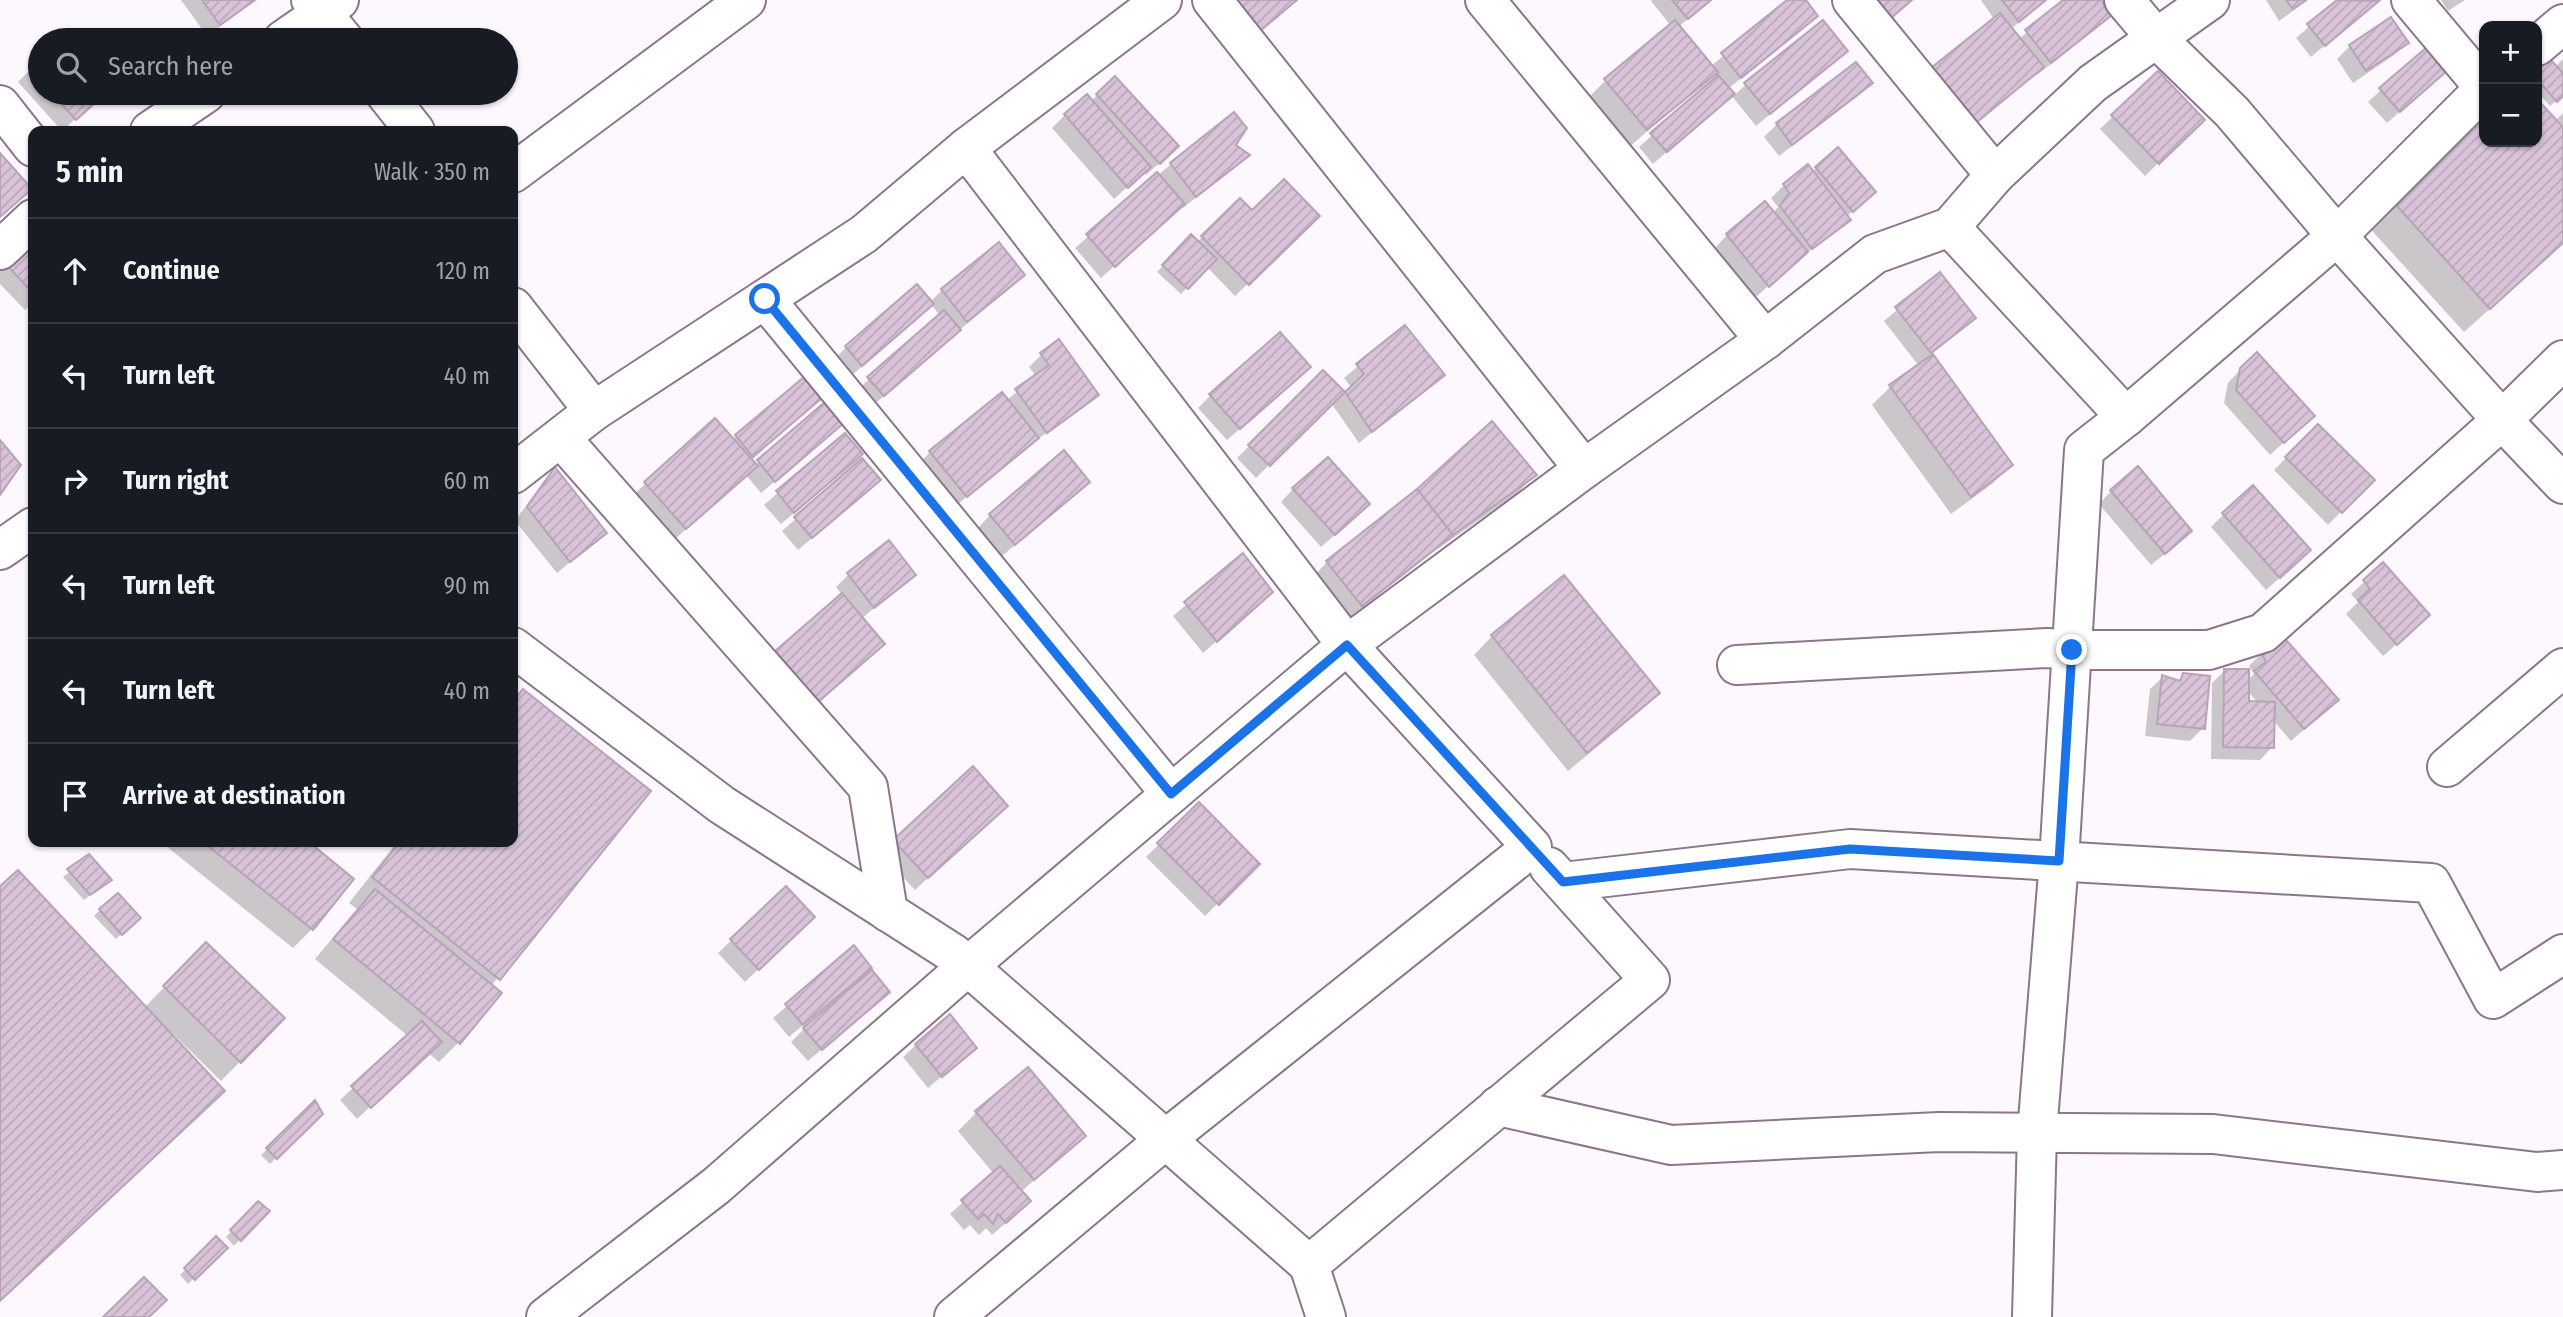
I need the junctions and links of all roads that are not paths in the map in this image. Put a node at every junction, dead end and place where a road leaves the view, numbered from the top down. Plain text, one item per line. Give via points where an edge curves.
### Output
1 (746, 0) edge
2 (1212, 0) edge
3 (1485, 0) edge
4 (1853, 0) edge
5 (2124, 0) edge
6 (2210, 0) edge
7 (2411, 0) edge
8 (1138, 7) edge
9 (329, 13) edge
10 (2563, 24) edge
11 (303, 28) edge
12 (2157, 39) junction
13 (2542, 42) edge
14 (2481, 84) edge
15 (2479, 93) edge
16 (0, 105) edge
17 (188, 105) edge
18 (394, 105) edge
19 (157, 126) edge
20 (411, 126) edge
21 (28, 141) edge
22 (966, 148) junction
23 (518, 169) edge
24 (1995, 174) junction
25 (28, 224) edge
26 (1950, 227) junction
27 (2337, 236) junction
28 (0, 250) edge
29 (765, 299) junction
30 (518, 313) edge
31 (1765, 340) junction
32 (2563, 360) edge
33 (594, 411) junction
34 (2126, 417) junction
35 (2502, 420) junction
36 (561, 438) junction
37 (1584, 469) junction
38 (518, 470) edge
39 (2563, 484) edge
40 (28, 530) edge
41 (0, 550) edge
42 (1347, 645) junction
43 (2072, 650) junction
44 (518, 651) edge
45 (1737, 666) dead end
46 (2563, 668) edge
47 (2447, 768) dead end
48 (1171, 794) junction
49 (1532, 847) junction
50 (2059, 861) junction
51 (1563, 882) junction
52 (888, 912) junction
53 (2563, 954) edge
54 (968, 966) junction
55 (1498, 1106) junction
56 (2037, 1133) junction
57 (1166, 1139) junction
58 (2563, 1170) edge
59 (1309, 1265) junction
60 (546, 1317) edge
61 (954, 1317) edge
62 (1326, 1317) edge
63 (2032, 1317) edge

1 - 23 street
2 - 37 street
3 - 31 street
4 - 24 street
5 - 12 street
6 - 12 street
7 - 14 street
8 - 22 street
9 - 11 street
10 - 13 street
12 - 24 street via 2093,83
12 - 27 street via 2232,112
15 - 27 street
16 - 21 street
17 - 19 street
18 - 20 street
22 - 29 street via 864,234
22 - 42 street
24 - 26 street
25 - 28 street
26 - 31 street via 1875,254
26 - 34 street
27 - 34 street
27 - 35 street
29 - 33 street
29 - 48 street
30 - 33 street
31 - 37 street
32 - 35 street
33 - 36 street
34 - 43 street via 2084,450
35 - 39 street
35 - 43 street via 2263,633 2208,650
36 - 38 street
36 - 52 street via 868,787
37 - 42 street
40 - 41 street
42 - 48 street
42 - 49 street
43 - 45 street
43 - 50 street
44 - 52 street via 722,805
46 - 47 street
48 - 54 street
49 - 51 street
49 - 57 street
50 - 51 street via 1850,849
50 - 53 street via 2431,883 2493,999
50 - 56 street
51 - 55 street via 1650,980
52 - 54 street
54 - 57 street
54 - 60 street via 716,1186
55 - 56 street via 1671,1145 1939,1132
55 - 59 street
56 - 58 street via 2213,1134 2537,1172
56 - 63 street
57 - 59 street
57 - 61 street
59 - 62 street

